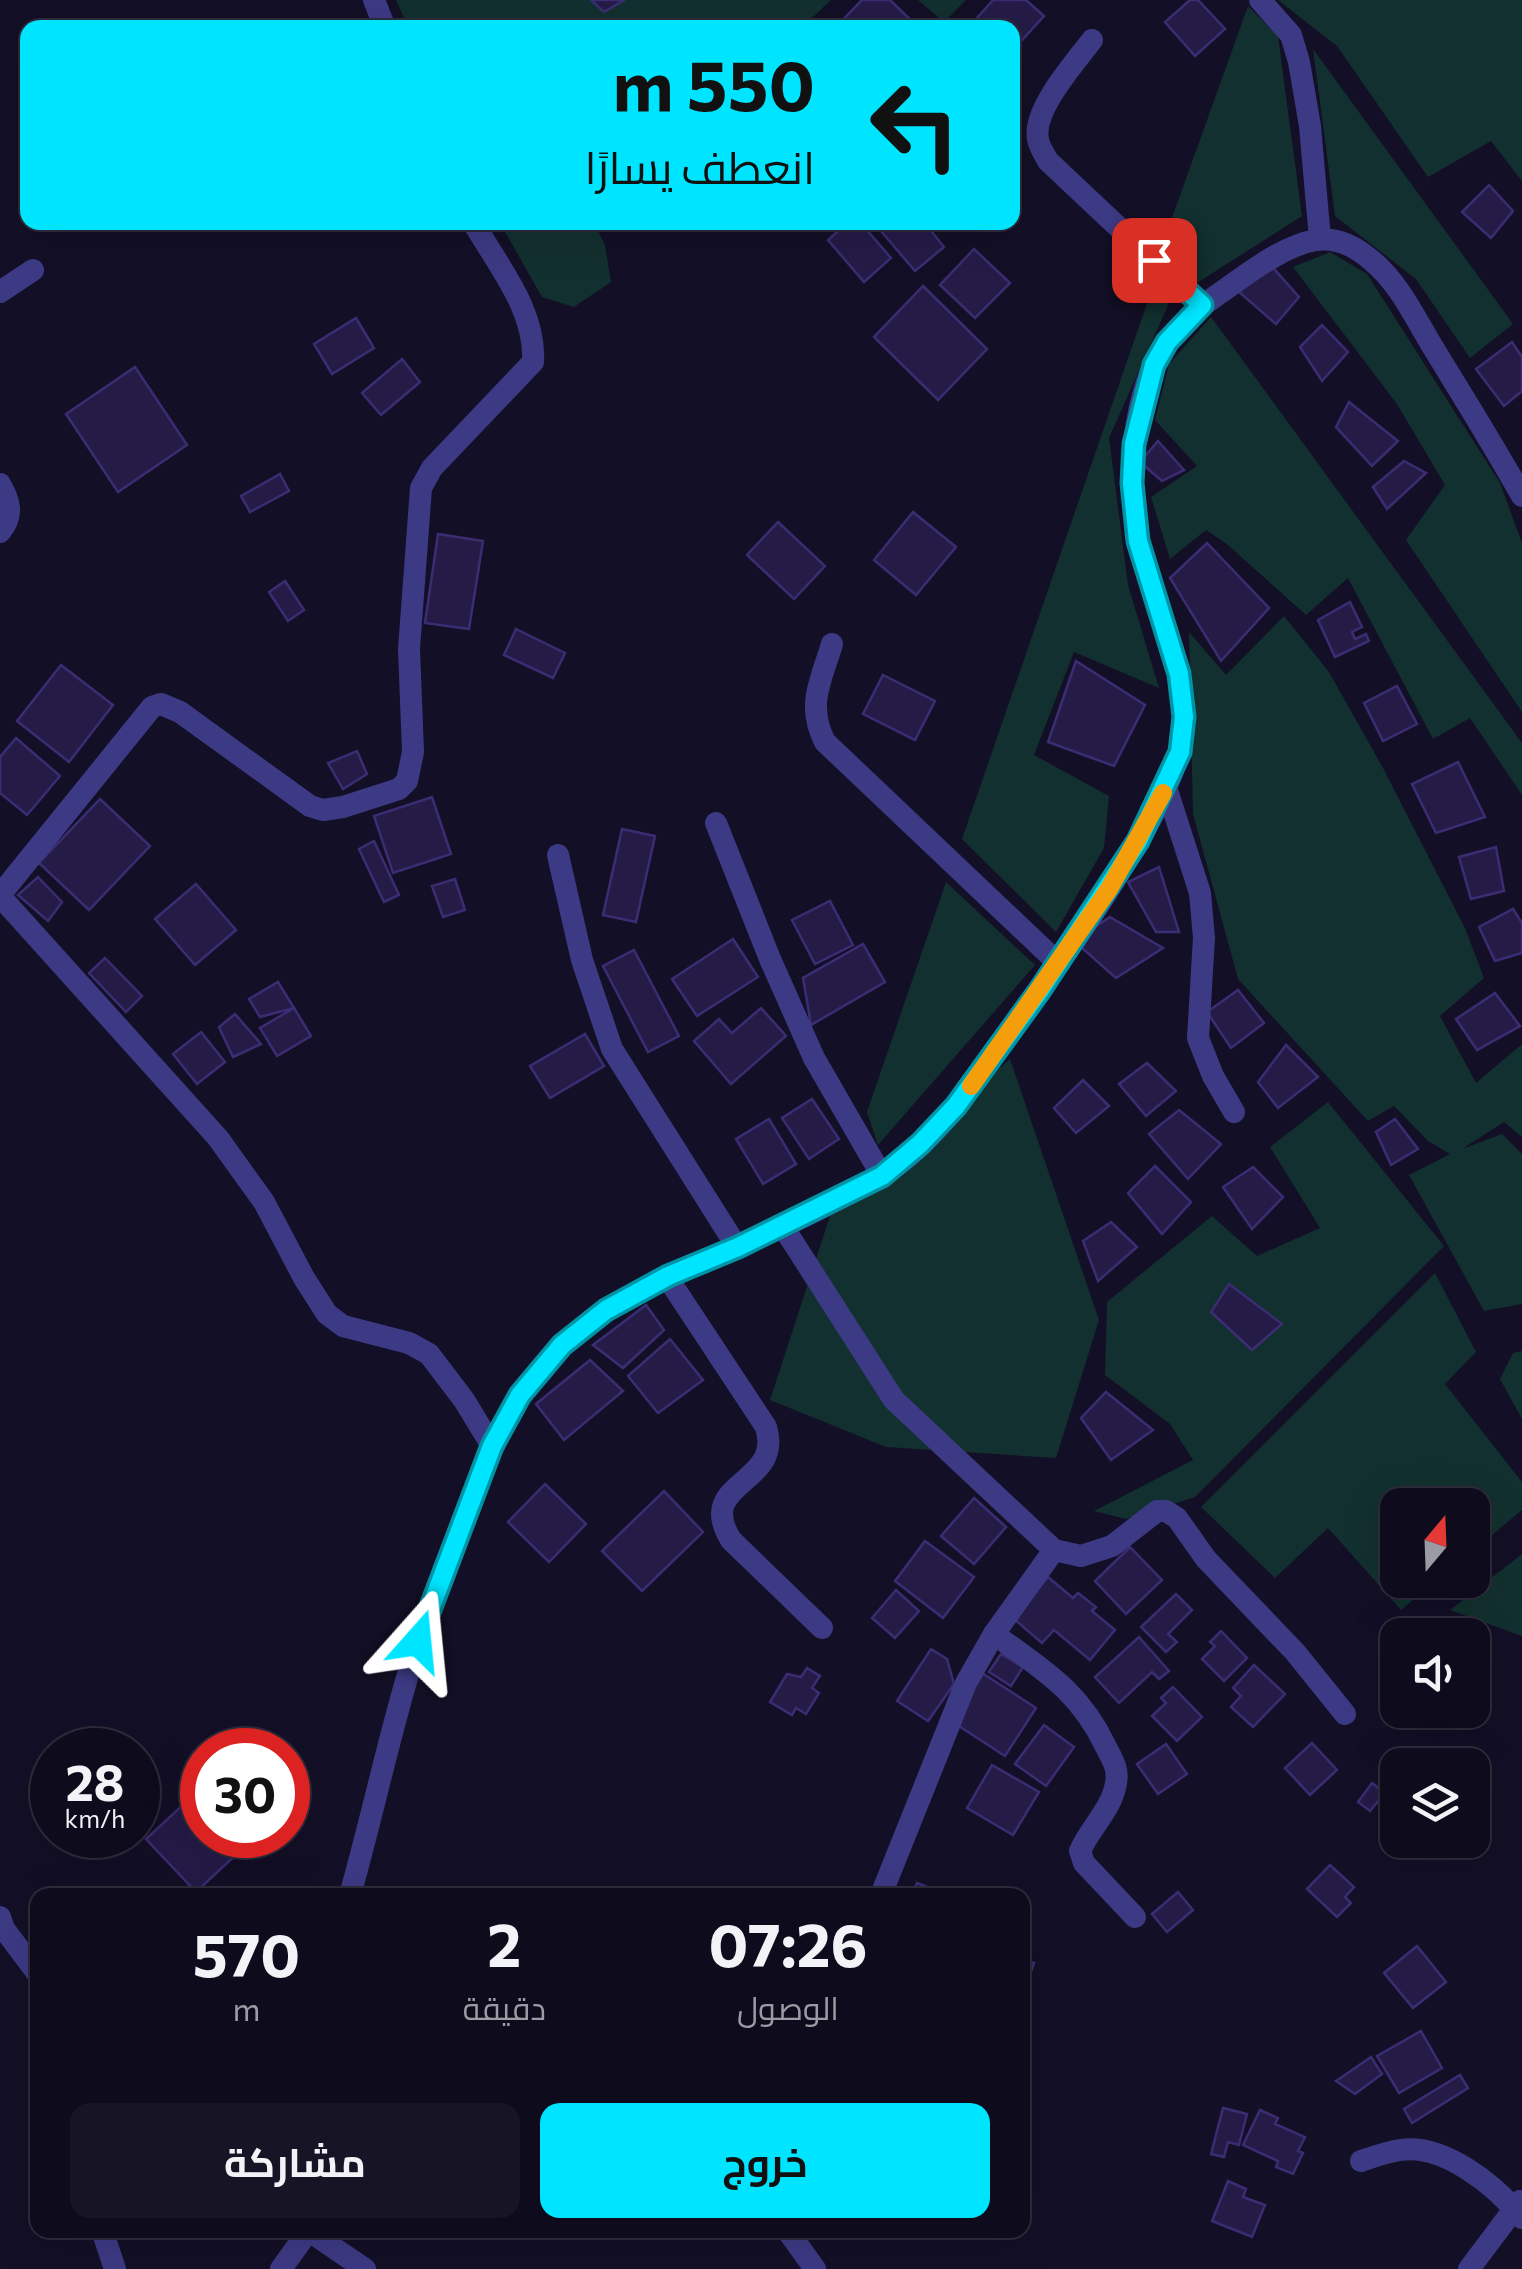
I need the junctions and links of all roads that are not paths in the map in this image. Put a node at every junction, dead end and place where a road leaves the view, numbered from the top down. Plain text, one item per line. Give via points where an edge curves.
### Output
1 (1260, 0) edge
2 (1092, 40) dead end
3 (478, 230) edge
4 (1320, 239) junction
5 (32, 270) dead end
6 (0, 292) edge
7 (1202, 305) junction
8 (0, 484) edge
9 (1522, 496) edge
10 (0, 532) edge
11 (832, 644) dead end
12 (1166, 787) junction
13 (716, 822) dead end
14 (558, 855) dead end
15 (0, 896) edge
16 (1059, 964) junction
17 (1234, 1112) dead end
18 (882, 1176) junction
19 (782, 1226) junction
20 (738, 1247) junction
21 (668, 1276) junction
22 (492, 1446) junction
23 (1054, 1550) junction
24 (822, 1628) dead end
25 (994, 1634) junction
26 (1346, 1714) dead end
27 (352, 1888) edge
28 (884, 1888) edge
29 (0, 1917) edge
30 (1135, 1917) dead end
31 (30, 1963) edge
32 (1361, 2161) dead end
33 (1520, 2209) edge
34 (104, 2238) edge
35 (303, 2238) edge
36 (320, 2238) edge
37 (793, 2238) edge
38 (114, 2269) edge
39 (281, 2269) edge
40 (364, 2269) edge
41 (815, 2269) edge
42 (1469, 2269) edge

1 - 4 street via 1291,35 1299,62
2 - 7 street via 1052,94 1037,126 1038,142 1048,162
3 - 15 street via 526,314 533,362 432,468 421,488 407,781 342,807 310,806 162,704 152,707
4 - 7 street via 1296,245
4 - 9 street via 1340,241 1375,262
5 - 6 street
7 - 12 street via 1154,365 1134,444 1138,541 1179,674 1184,717
8 - 10 street via 10,516
11 - 16 street via 814,704 825,742
12 - 16 street
12 - 17 street via 1200,893 1198,1038
13 - 18 street via 814,1058
14 - 20 street via 582,960 612,1048
15 - 22 street via 218,1138 264,1202 327,1314 343,1326 429,1354
16 - 18 street via 956,1106
18 - 19 street
19 - 20 street
19 - 23 street via 894,1400
20 - 21 street
21 - 22 street via 606,1310 562,1345 520,1395
21 - 24 street via 772,1445 765,1462 721,1508 721,1523
22 - 27 street via 406,1678
23 - 25 street
23 - 26 street via 1081,1556 1112,1546 1166,1511
25 - 28 street via 966,1683
25 - 30 street via 1071,1691 1096,1725 1116,1768 1116,1785 1080,1851
29 - 31 street
32 - 33 street via 1422,2150 1484,2181
33 - 42 street
34 - 38 street
35 - 39 street
36 - 40 street
37 - 41 street

